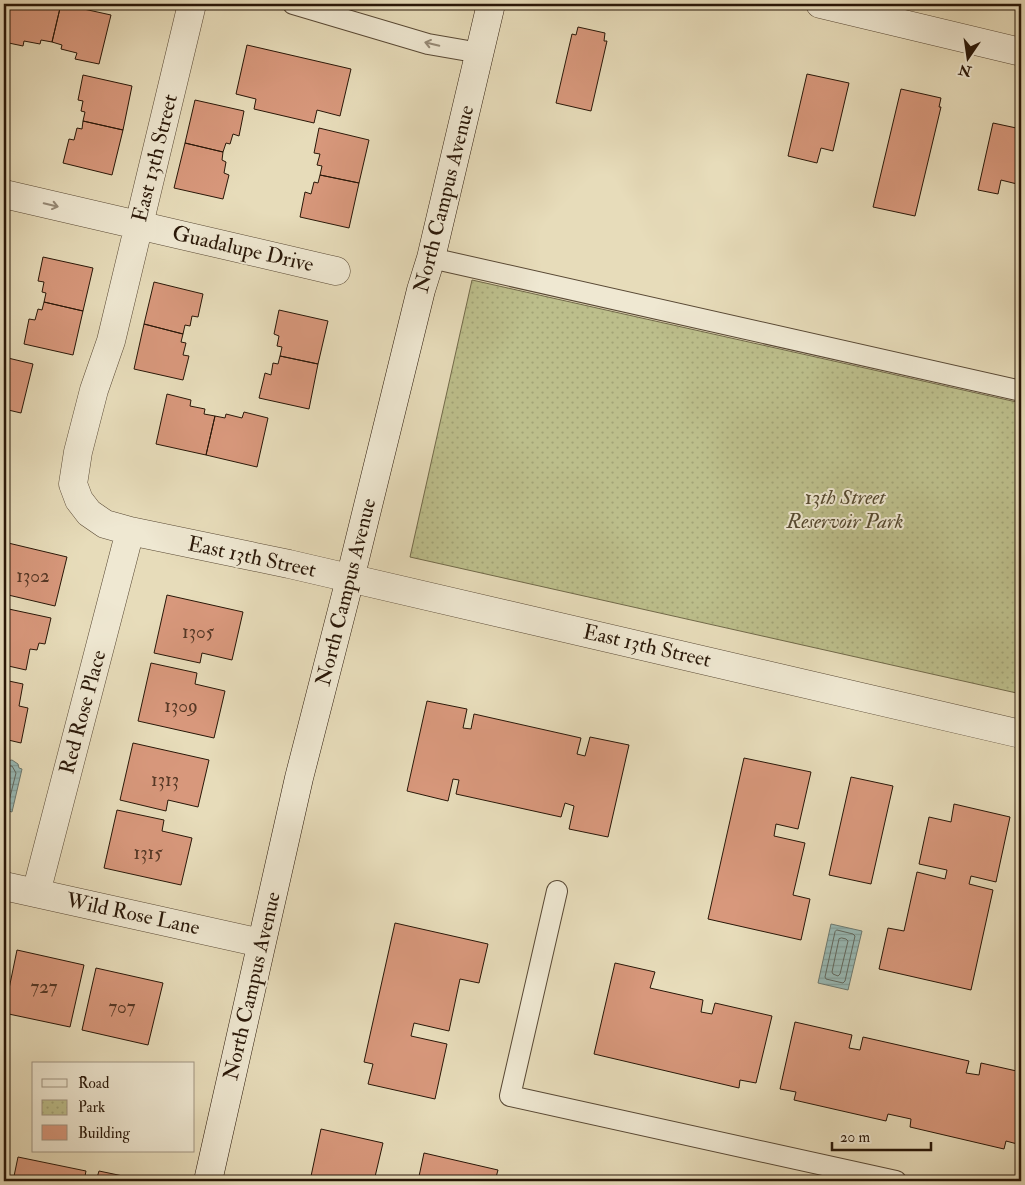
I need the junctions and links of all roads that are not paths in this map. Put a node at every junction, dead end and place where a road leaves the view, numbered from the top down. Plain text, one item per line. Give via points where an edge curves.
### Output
1 (192, 4) edge
2 (294, 4) edge
3 (491, 4) edge
4 (820, 4) edge
5 (1021, 52) edge
6 (480, 53) junction
7 (4, 194) edge
8 (139, 224) junction
9 (431, 258) junction
10 (336, 271) dead end
11 (1021, 391) edge
12 (130, 531) junction
13 (350, 579) junction
14 (1021, 734) edge
15 (4, 886) edge
16 (557, 891) dead end
17 (36, 893) junction
18 (261, 943) junction
19 (208, 1181) edge
20 (896, 1181) edge

1 - 8 street, East 13th Street
6 -> 2 lane via 428,44
3 - 6 street, North Campus Avenue
4 - 5 street
6 - 9 street, North Campus Avenue
7 -> 8 street, Guadalupe Drive
8 - 10 street, Guadalupe Drive
8 - 12 street, East 13th Street via 111,341 78,452 73,484 89,513 105,524
9 - 11 lane
9 - 13 street, North Campus Avenue
12 - 13 street, East 13th Street
12 - 17 street, Red Rose Place
13 - 14 street, East 13th Street
13 - 18 street, North Campus Avenue
15 - 17 street, Wild Rose Lane
16 - 20 lane via 510,1096
17 - 18 street, Wild Rose Lane
18 - 19 street, North Campus Avenue

